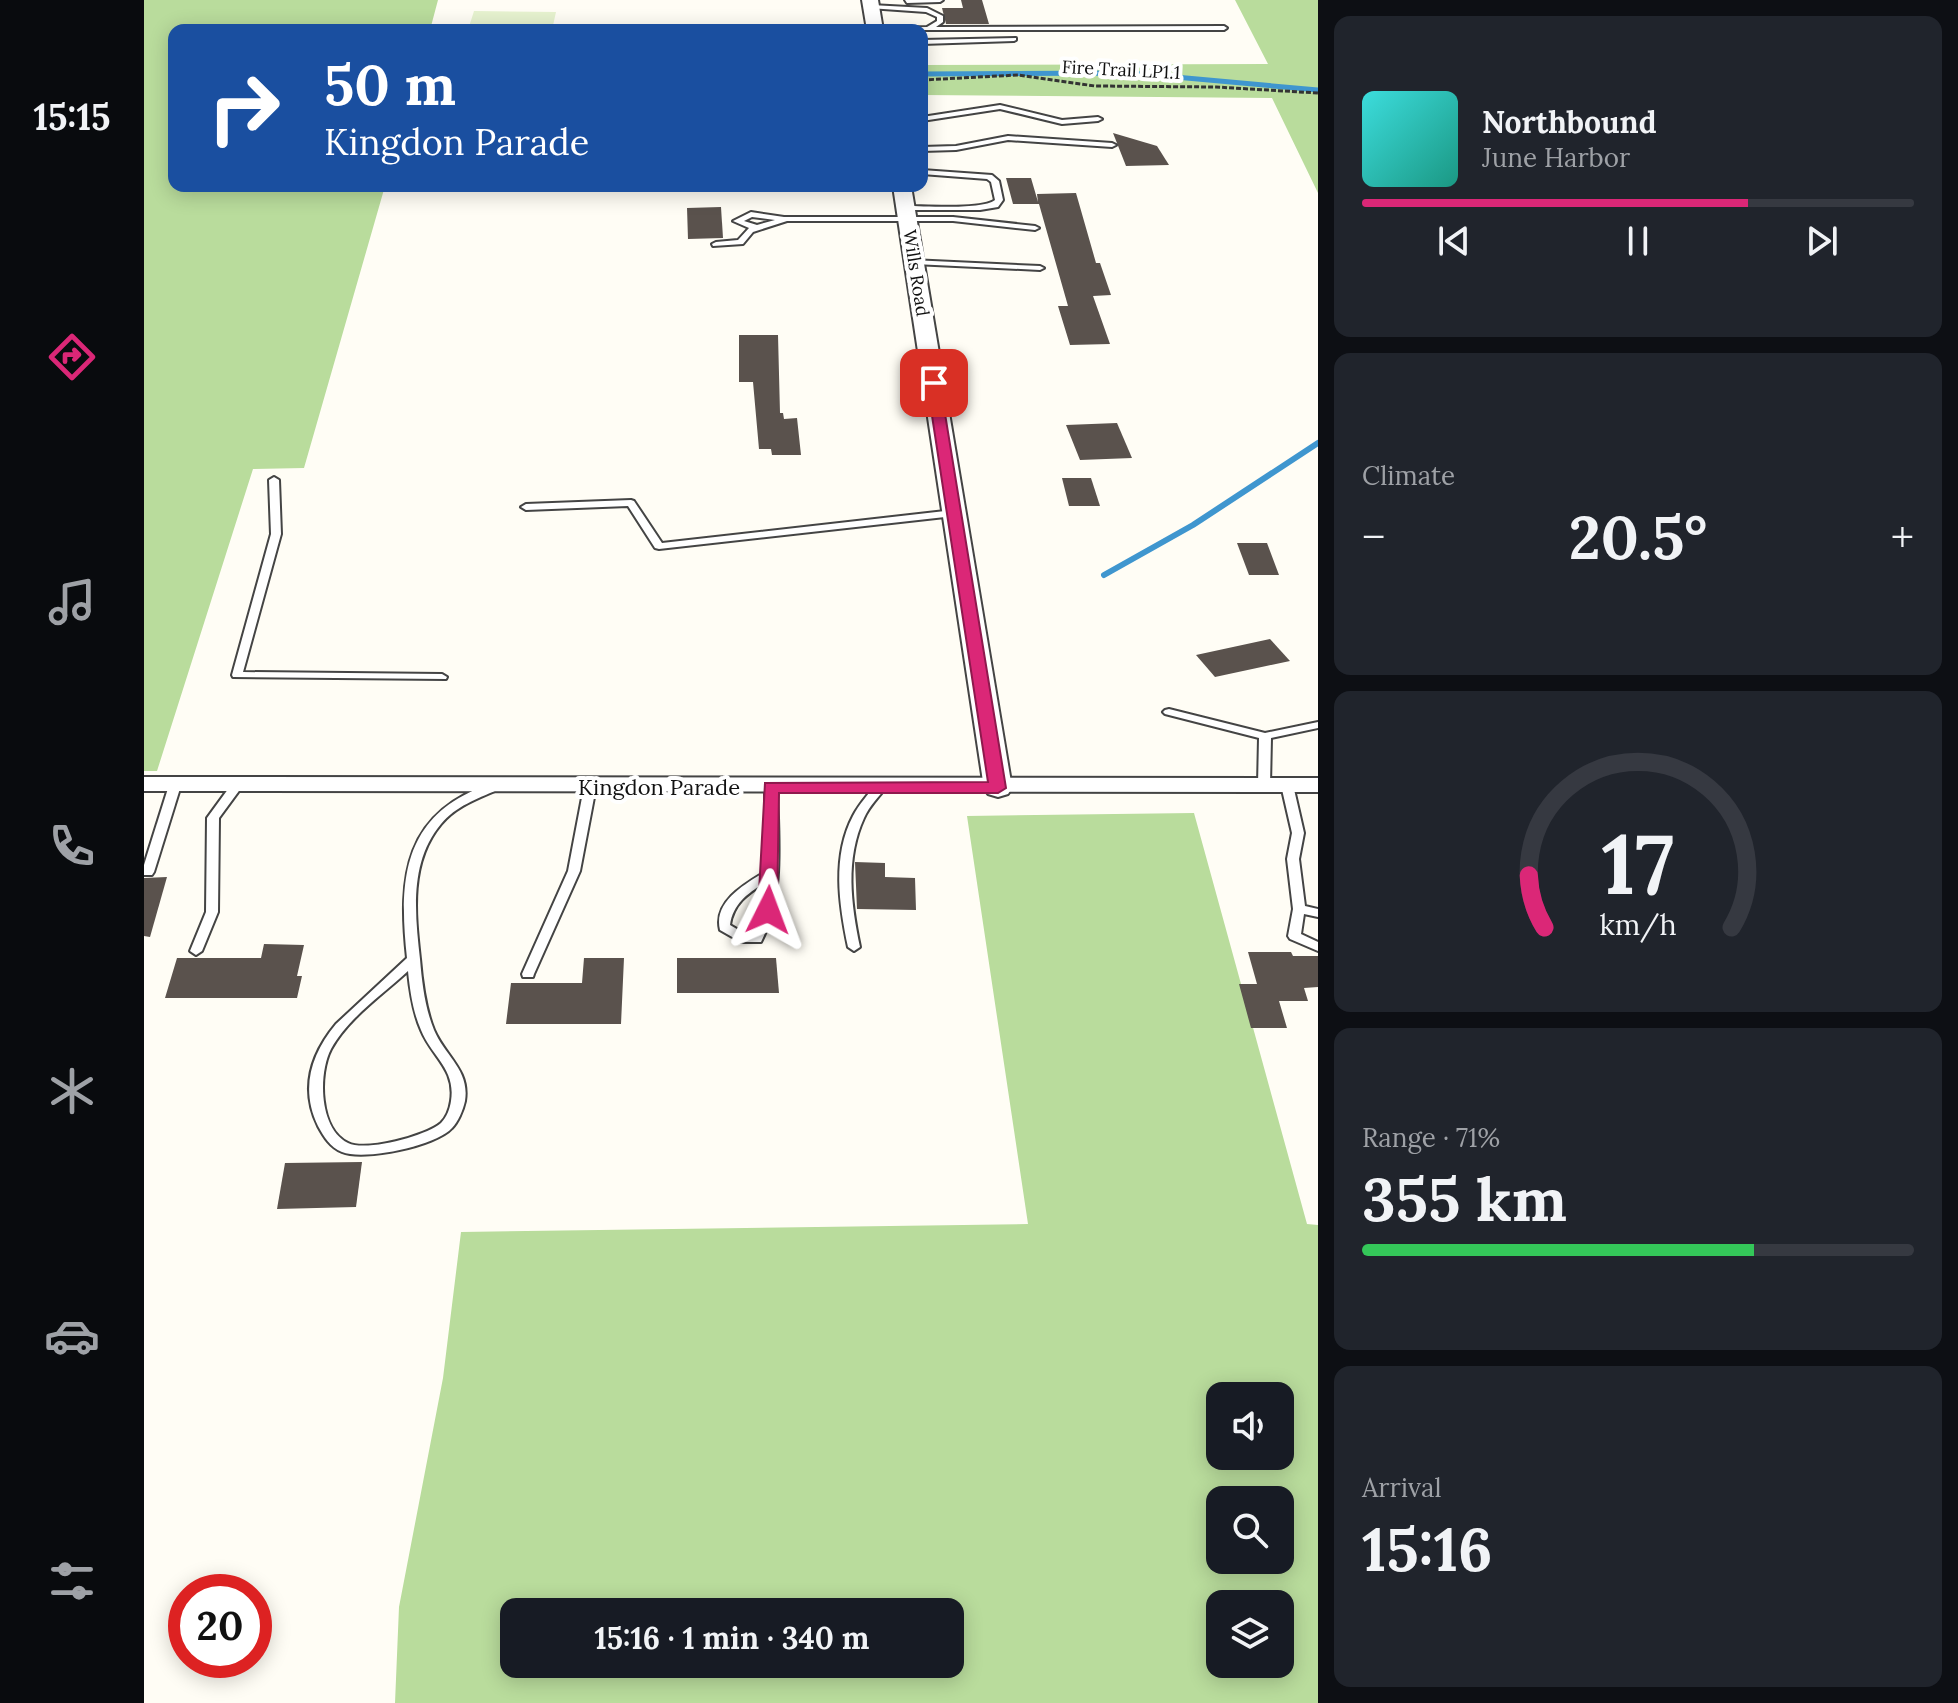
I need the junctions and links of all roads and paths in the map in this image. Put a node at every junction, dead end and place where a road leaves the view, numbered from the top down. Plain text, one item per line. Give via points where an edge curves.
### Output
1 (940, 0) edge
2 (870, 3) edge
3 (874, 24) edge
4 (1224, 28) dead end
5 (928, 29) joint
6 (1014, 39) dead end
7 (928, 42) edge
8 (928, 80) edge
9 (1318, 93) edge
10 (928, 118) edge
11 (1098, 119) dead end
12 (1112, 145) dead end
13 (928, 149) edge
14 (928, 172) edge
15 (905, 205) edge
16 (787, 219) junction
17 (757, 228) junction
18 (1035, 228) dead end
19 (716, 244) dead end
20 (914, 262) junction
21 (1040, 268) dead end
22 (274, 480) dead end
23 (526, 507) dead end
24 (954, 513) junction
25 (442, 677) dead end
26 (1169, 712) dead end
27 (1318, 725) edge
28 (1265, 736) junction
29 (176, 782) junction
30 (144, 784) edge
31 (238, 784) junction
32 (1276, 785) junction
33 (1318, 785) edge
34 (493, 787) junction
35 (590, 787) junction
36 (771, 787) junction
37 (880, 787) junction
38 (998, 788) junction
39 (148, 872) dead end
40 (769, 875) junction
41 (1299, 909) junction
42 (1318, 913) edge
43 (854, 947) dead end
44 (1318, 947) edge
45 (196, 951) dead end
46 (413, 959) junction
47 (528, 974) dead end

1 - 2 lane
2 - 3 street
2 - 5 lane via 935,11 940,22
4 - 5 lane
6 - 7 lane
8 - 9 path, Fire Trail LP1.1 via 1018,75 1095,86
10 - 11 lane via 1000,107 1062,122
12 - 13 lane via 1008,138
14 - 15 lane via 989,177 999,200 980,208
15 - 16 lane
15 - 18 lane via 953,219
15 - 20 street, Wills Road
16 - 17 lane
16 - 17 lane via 751,214 737,221
17 - 19 lane via 740,242
20 - 21 lane
20 - 24 street, Wills Road
22 - 25 lane via 276,534 237,675
23 - 24 lane via 631,503 659,546
24 - 38 street, Wills Road
26 - 28 lane
27 - 28 lane
28 - 32 lane
29 - 30 street, Kingdon Parade
29 - 31 street, Kingdon Parade
29 - 39 lane
31 - 34 street, Kingdon Parade
31 - 45 lane via 213,818 212,912
32 - 33 street, Kingdon Parade
32 - 38 street, Kingdon Parade
32 - 41 lane via 1298,833 1293,859
34 - 35 street, Kingdon Parade
34 - 46 lane via 456,804 417,849 409,879
35 - 36 street, Kingdon Parade
35 - 47 lane via 574,871
36 - 37 street, Kingdon Parade
36 - 40 lane
37 - 38 street, Kingdon Parade
37 - 43 lane via 859,816 846,865 845,906
40 - 40 lane via 768,910 757,939 745,939 724,927 731,901
41 - 42 lane
41 - 44 lane via 1294,936
46 - 46 lane via 429,1036 460,1081 458,1105 446,1127 382,1149 351,1150 331,1139 317,1109 316,1079 324,1049

